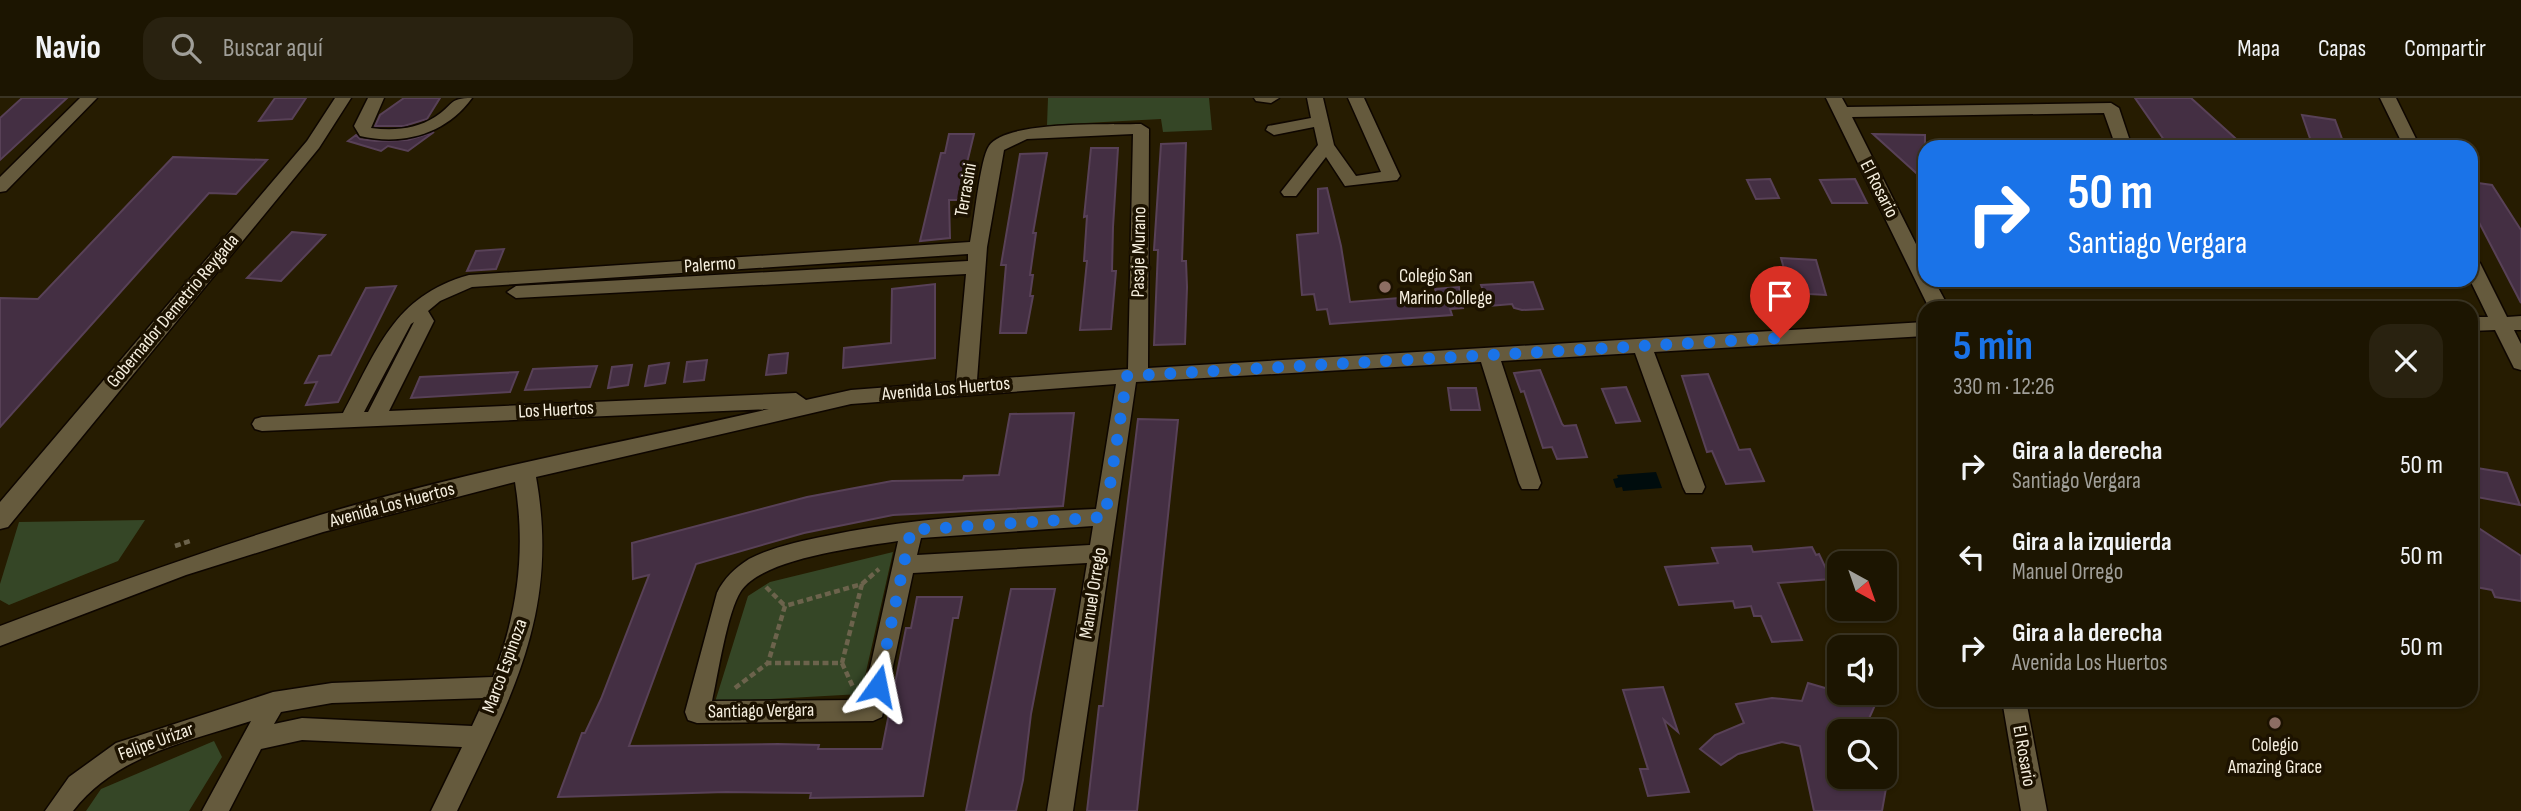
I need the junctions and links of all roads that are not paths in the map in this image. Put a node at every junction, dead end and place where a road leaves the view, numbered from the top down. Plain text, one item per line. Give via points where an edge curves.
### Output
1 (89, 98) edge
2 (343, 98) edge
3 (376, 98) edge
4 (464, 98) edge
5 (1262, 98) edge
6 (1271, 98) edge
7 (1315, 98) edge
8 (1356, 98) edge
9 (2388, 98) edge
10 (2110, 103) edge
11 (1837, 105) edge
12 (1320, 121) junction
13 (1140, 129) joint
14 (1274, 130) dead end
15 (2122, 140) edge
16 (2409, 140) edge
17 (1326, 145) junction
18 (0, 187) edge
19 (1290, 192) dead end
20 (978, 247) junction
21 (1918, 266) edge
22 (976, 267) junction
23 (2478, 274) edge
24 (445, 291) junction
25 (418, 310) junction
26 (2511, 323) edge
27 (2478, 324) edge
28 (1918, 329) edge
29 (1642, 346) junction
30 (1489, 355) junction
31 (2521, 363) edge
32 (1133, 376) junction
33 (966, 387) junction
34 (851, 397) junction
35 (375, 419) junction
36 (349, 420) junction
37 (262, 424) dead end
38 (524, 472) junction
39 (1530, 483) dead end
40 (1694, 487) dead end
41 (1105, 517) junction
42 (0, 521) edge
43 (911, 530) junction
44 (1099, 553) junction
45 (905, 565) junction
46 (0, 636) edge
47 (500, 687) junction
48 (273, 703) junction
49 (2015, 707) edge
50 (479, 737) junction
51 (256, 739) junction
52 (58, 811) edge
53 (215, 811) edge
54 (444, 811) edge
55 (1060, 811) edge
56 (2034, 811) edge

1 - 18 street
2 - 42 street, Gobernador Demetrio Reygada via 313,144
3 - 4 street via 362,126 366,132 424,131 448,116
5 - 6 street
7 - 12 street
8 - 17 street via 1391,176 1351,182
9 - 16 street
10 - 11 street
10 - 15 street
11 - 21 street, El Rosario
12 - 14 street
12 - 17 street
13 - 20 street, Terrasini via 1026,134 1001,144 994,153
13 - 32 street, Pasaje Murano
17 - 19 street
20 - 22 street, Terrasini
20 - 24 street, Palermo via 469,281
22 - 24 street, Palermo via 462,295
22 - 33 street, Terrasini
23 - 26 street
24 - 25 street, Palermo
25 - 35 street via 424,321
25 - 36 street, Palermo via 404,320
26 - 27 street
26 - 31 street
28 - 29 street, Avenida Los Huertos
29 - 30 street, Avenida Los Huertos
29 - 40 street
30 - 32 street, Avenida Los Huertos
30 - 39 street
32 - 33 street, Avenida Los Huertos
32 - 41 street, Manuel Orrego
33 - 34 street, Avenida Los Huertos
34 - 35 street, Los Huertos
34 - 38 street, Avenida Los Huertos
35 - 36 street, Los Huertos
36 - 37 street, Los Huertos
38 - 46 street, Avenida Los Huertos via 250,545
38 - 47 street, Marco Espinoza via 532,527 530,587 523,625
41 - 43 street, Santiago Vergara
41 - 44 street, Manuel Orrego
43 - 45 street, Santiago Vergara
43 - 45 street, Santiago Vergara via 780,555 739,577 731,586 697,712 873,710
44 - 45 street
44 - 55 street, Manuel Orrego
47 - 48 street, Felipe Urízar via 332,693
47 - 50 street, Marco Espinoza
48 - 51 street
48 - 52 street, Felipe Urízar via 125,751 85,778
49 - 56 street, El Rosario
50 - 51 street via 302,729
50 - 54 street, Marco Espinoza
51 - 53 street

